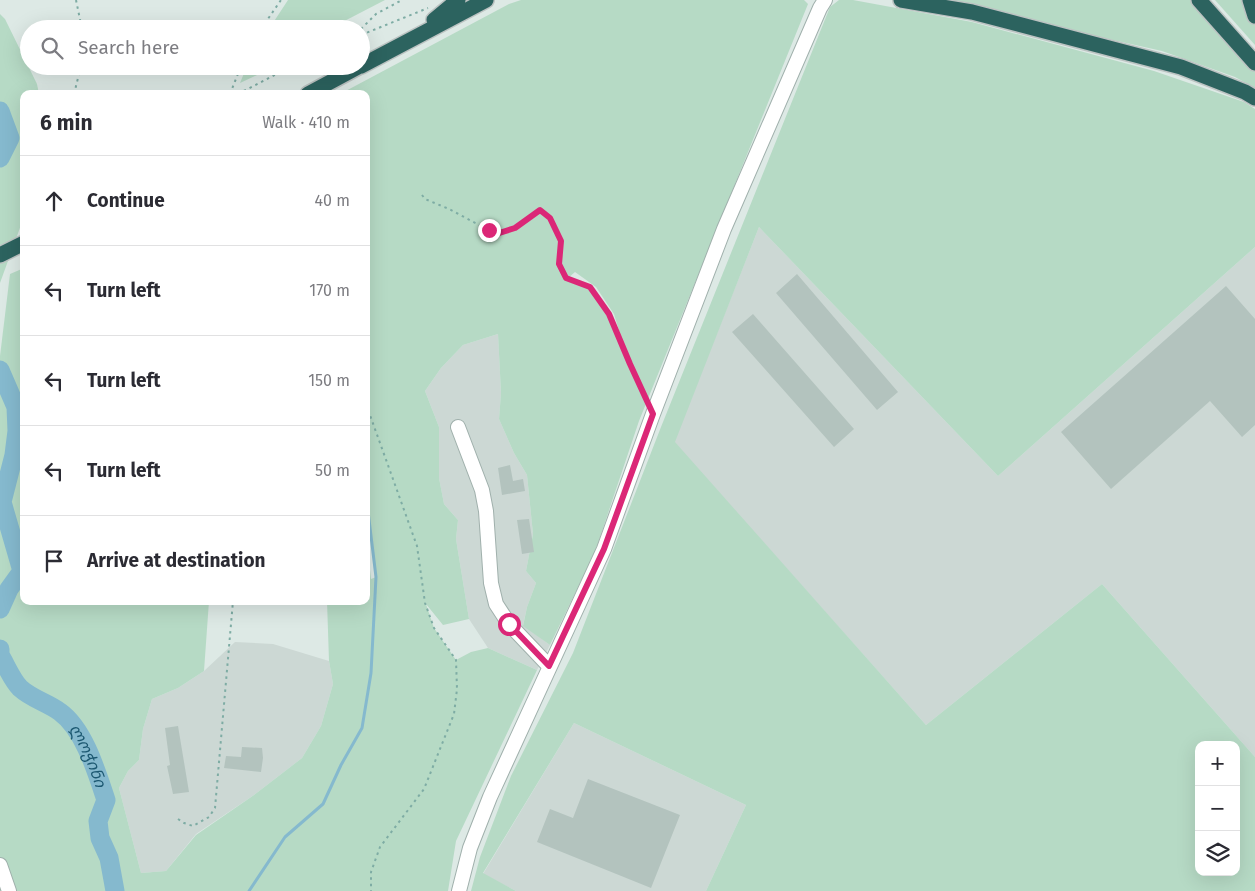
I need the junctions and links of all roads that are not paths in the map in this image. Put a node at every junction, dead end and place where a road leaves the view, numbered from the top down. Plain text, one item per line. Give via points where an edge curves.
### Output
1 (458, 0) edge
2 (486, 0) edge
3 (901, 0) edge
4 (1199, 0) edge
5 (1250, 0) edge
6 (821, 3) edge
7 (1255, 16) edge
8 (415, 37) junction
9 (370, 61) edge
10 (1255, 63) edge
11 (344, 75) edge
12 (316, 90) edge
13 (1255, 98) edge
14 (20, 245) edge
15 (0, 255) edge
16 (458, 427) dead end
17 (549, 666) junction
18 (0, 865) edge
19 (9, 891) edge
20 (459, 891) edge

1 - 8 highway
2 - 8 highway
3 - 13 highway via 972,12 1181,67
4 - 10 highway
5 - 7 highway
6 - 17 street via 724,229 604,549
8 - 9 highway
11 - 12 highway
14 - 15 highway
16 - 17 street via 482,490 496,604 509,624
17 - 20 street via 480,822
18 - 19 street

